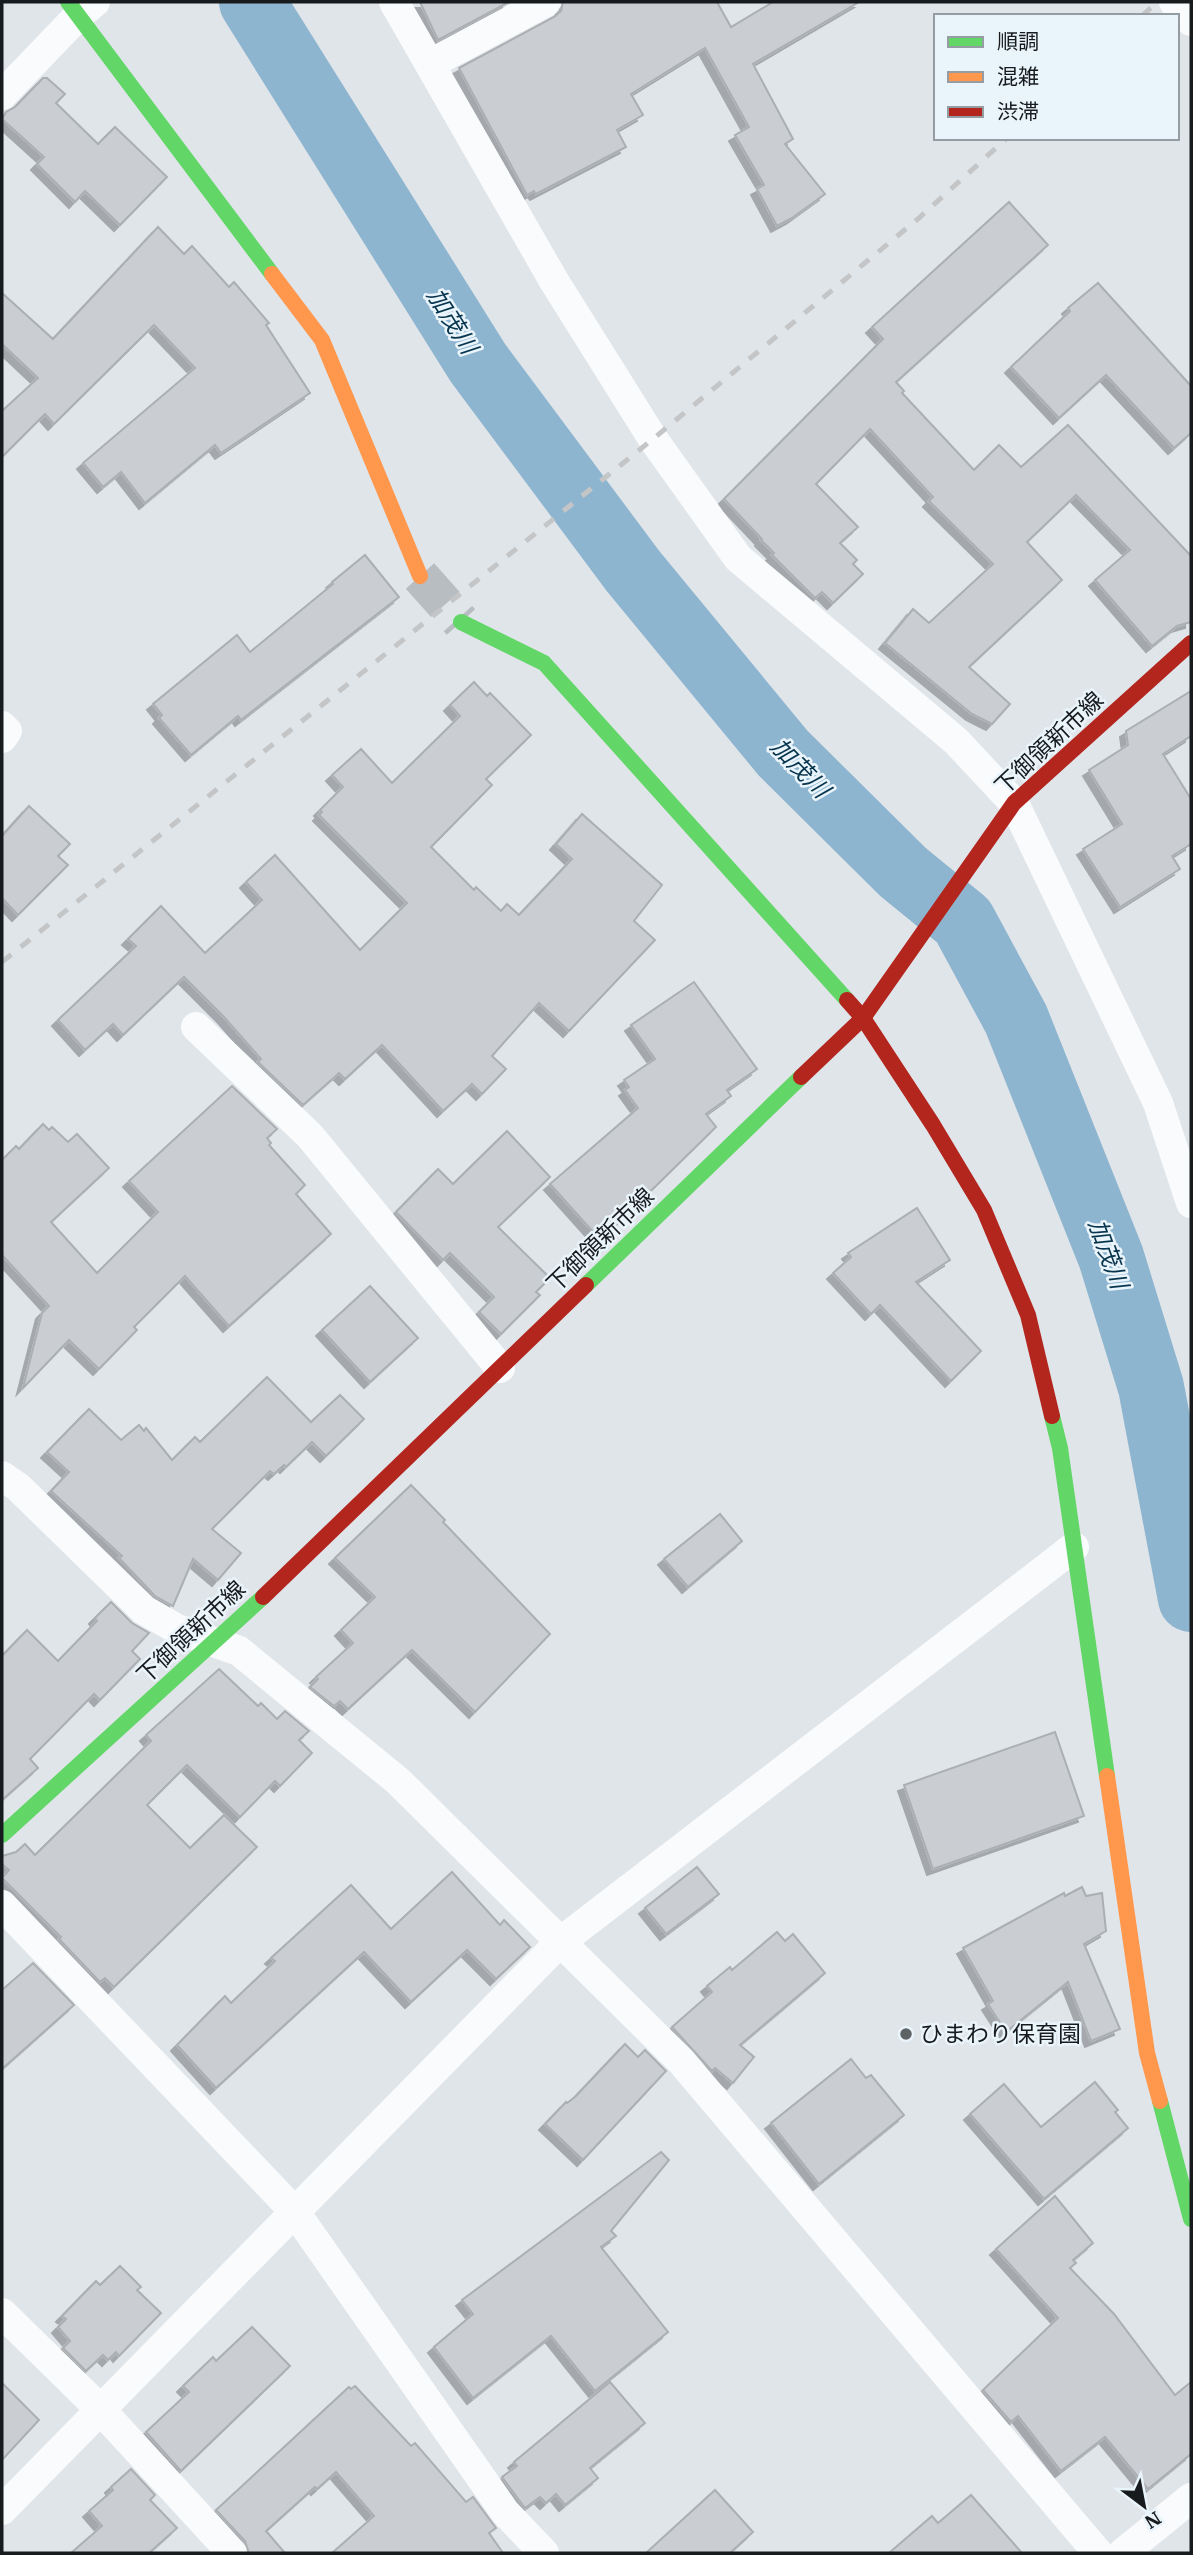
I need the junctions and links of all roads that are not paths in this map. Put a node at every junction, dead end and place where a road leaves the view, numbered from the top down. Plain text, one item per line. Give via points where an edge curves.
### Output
1 (394, 2) edge
2 (546, 2) edge
3 (1174, 2) edge
4 (80, 6) edge
5 (1191, 21) edge
6 (430, 64) junction
7 (2, 95) edge
8 (420, 576) tunnel mouth
9 (461, 622) tunnel mouth
10 (1191, 643) edge
11 (2, 726) edge
12 (2, 738) edge
13 (1014, 803) junction
14 (863, 1018) junction
15 (196, 1027) dead end
16 (1191, 1203) edge
17 (500, 1368) junction
18 (2, 1476) edge
19 (1074, 1547) junction
20 (216, 1642) junction
21 (2, 1835) edge
22 (2, 1905) edge
23 (559, 1943) junction
24 (295, 2212) junction
25 (1191, 2219) edge
26 (2, 2313) edge
27 (100, 2409) junction
28 (1191, 2498) edge
29 (2, 2510) edge
30 (232, 2553) edge
31 (544, 2553) edge
32 (1098, 2553) edge
33 (1123, 2553) edge

1 - 6 street
2 - 6 street
3 - 5 street
4 - 7 street
4 - 8 street via 322,341
6 - 13 street via 554,281 653,439 738,558 956,741
9 - 14 street via 544,663
10 - 13 street, 下御領新市線
11 - 12 street via 7,732
13 - 14 street, 下御領新市線
13 - 16 street via 1158,1103
14 - 17 street, 下御領新市線
14 - 19 street via 984,1210 1028,1315 1060,1448
15 - 17 street via 310,1136
17 - 20 street, 下御領新市線
18 - 20 street via 144,1609 177,1629
19 - 23 street
19 - 25 street via 1147,2053
20 - 21 street, 下御領新市線
20 - 23 street via 239,1651 398,1781
22 - 24 street
23 - 24 street
23 - 32 street via 681,2061
24 - 27 street
24 - 31 street via 505,2512
26 - 27 street
27 - 29 street
27 - 30 street
28 - 33 street

